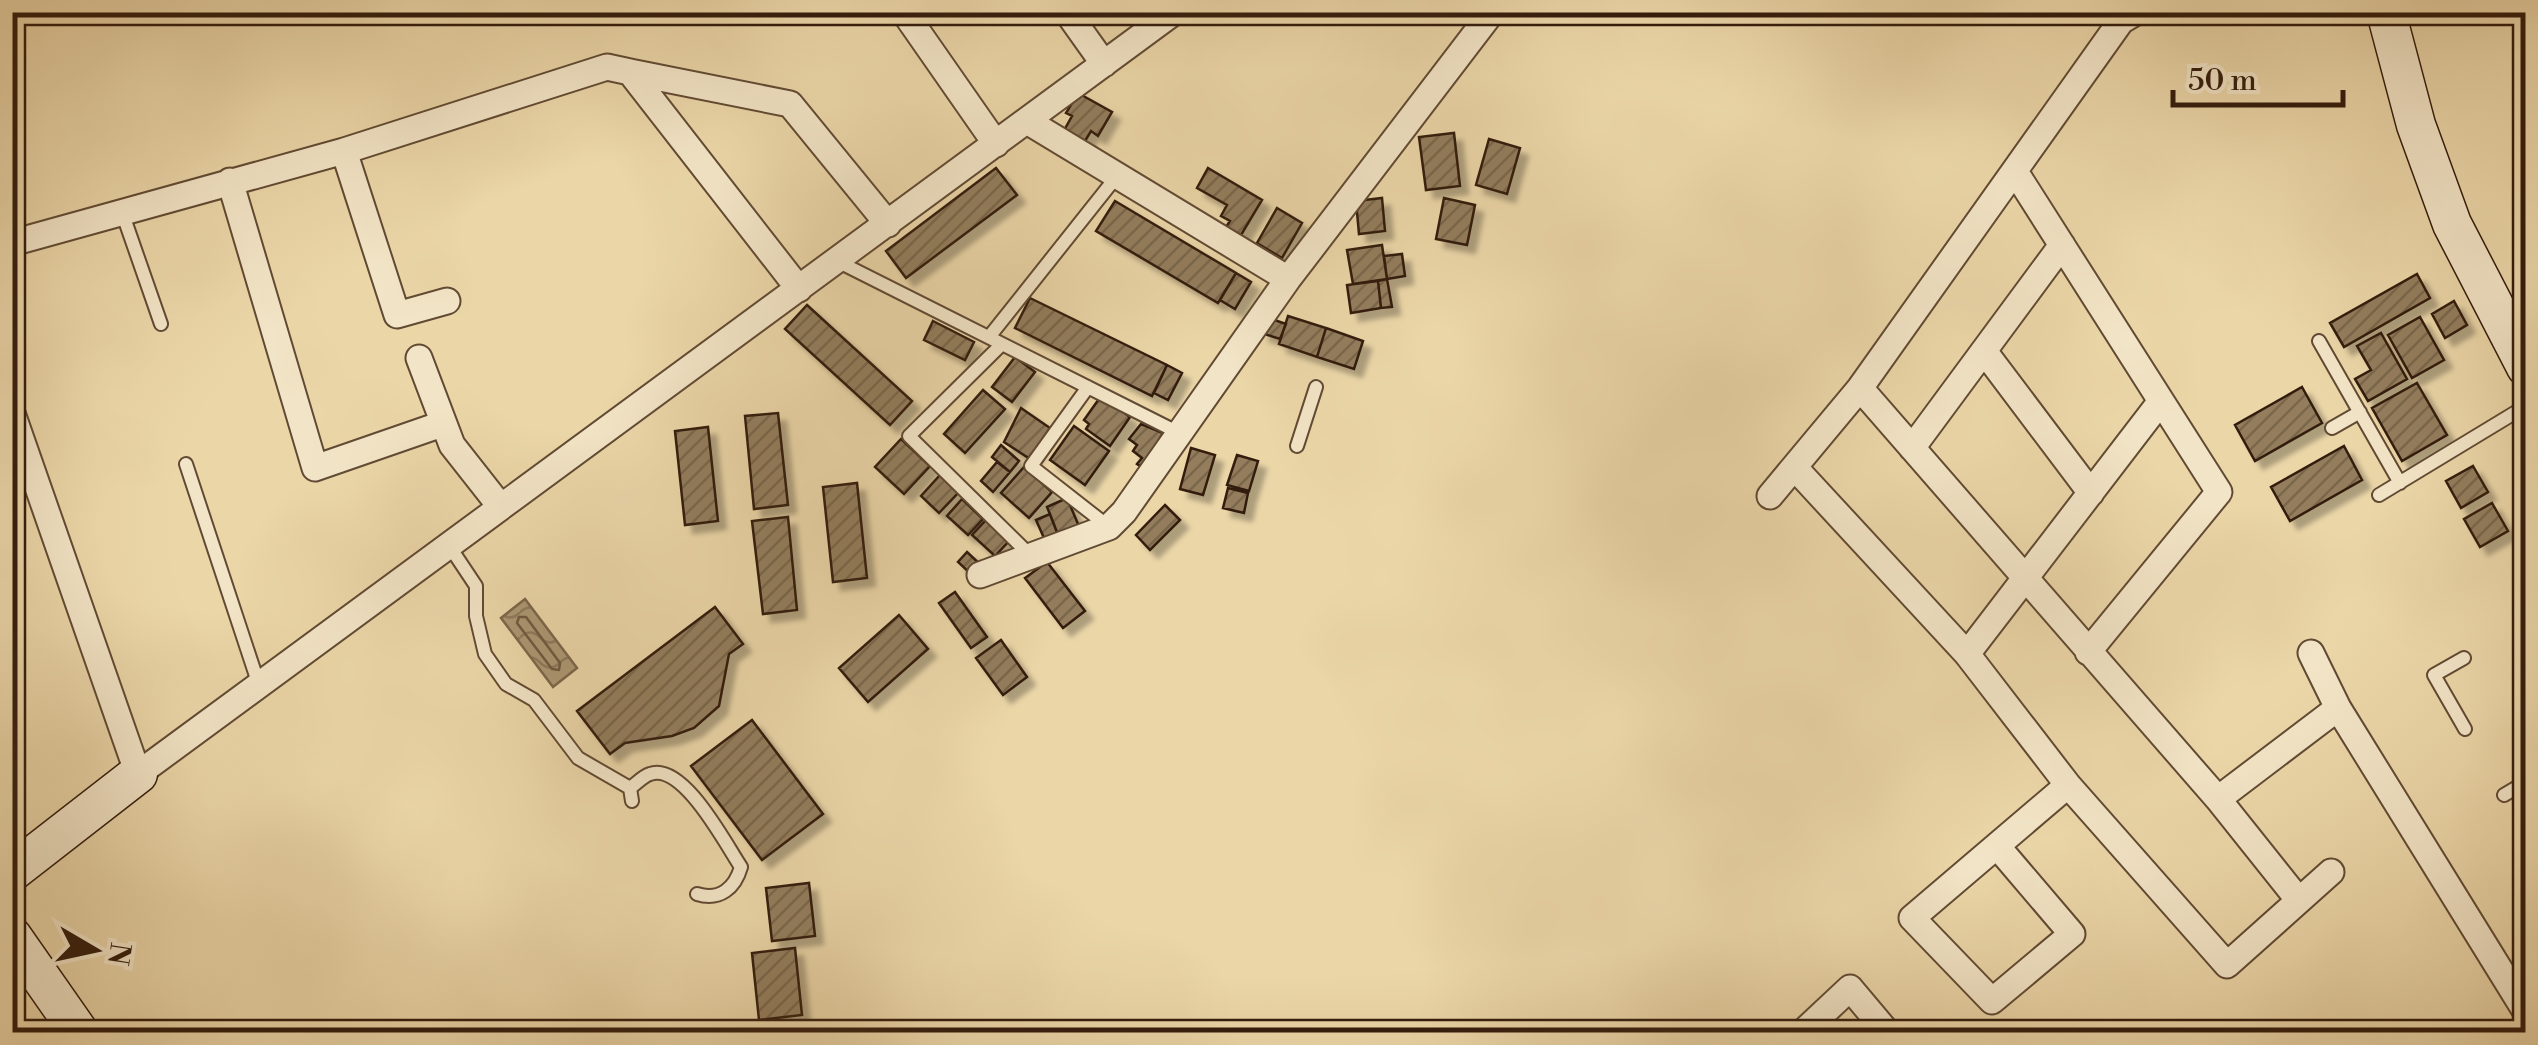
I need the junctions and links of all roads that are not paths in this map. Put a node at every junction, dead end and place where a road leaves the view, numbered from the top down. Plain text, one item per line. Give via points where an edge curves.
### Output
1 (904, 12) edge
2 (1067, 12) edge
3 (1174, 12) edge
4 (1492, 12) edge
5 (2136, 12) edge
6 (2386, 12) edge
7 (1104, 64) junction
8 (630, 72) junction
9 (1027, 121) junction
10 (996, 144) junction
11 (344, 151) junction
12 (2016, 173) junction
13 (1117, 176) junction
14 (230, 181) junction
15 (122, 212) junction
16 (888, 224) junction
17 (12, 243) edge
18 (2062, 245) junction
19 (838, 261) junction
20 (1288, 279) junction
21 (799, 289) junction
22 (447, 301) dead end
23 (161, 324) dead end
24 (996, 341) junction
25 (2319, 341) dead end
26 (1984, 351) junction
27 (419, 358) dead end
28 (2526, 367) edge
29 (1088, 387) junction
30 (1316, 387) dead end
31 (1860, 388) junction
32 (2161, 401) junction
33 (2526, 406) edge
34 (2360, 412) junction
35 (13, 417) edge
36 (442, 424) junction
37 (2332, 428) dead end
38 (1181, 434) junction
39 (1296, 446) dead end
40 (1912, 448) junction
41 (186, 464) dead end
42 (1796, 468) junction
43 (2400, 483) junction
44 (2092, 493) junction
45 (2379, 495) dead end
46 (1770, 496) dead end
47 (500, 506) junction
48 (1109, 527) junction
49 (448, 544) junction
50 (1034, 558) junction
51 (980, 576) dead end
52 (2026, 580) junction
53 (2088, 652) junction
54 (2311, 653) dead end
55 (1967, 654) junction
56 (2464, 658) dead end
57 (259, 685) junction
58 (2338, 708) junction
59 (2465, 729) dead end
60 (138, 774) junction
61 (2526, 782) edge
62 (2068, 785) junction
63 (2504, 795) dead end
64 (2218, 799) junction
65 (1997, 846) junction
66 (12, 872) edge
67 (2331, 872) dead end
68 (697, 894) dead end
69 (2297, 898) junction
70 (12, 936) edge
71 (2526, 1012) edge
72 (62, 1027) edge
73 (1803, 1032) edge
74 (1887, 1032) edge

1 - 10 street
2 - 7 street
3 - 7 street
4 - 20 street
5 - 12 street via 2120,20
6 - 28 street via 2452,224
7 - 9 street
8 - 11 street via 608,68
8 - 16 street via 790,104
8 - 21 street
9 - 10 street
9 - 13 street
10 - 16 street
11 - 14 street
11 - 22 street via 398,315
12 - 18 street
12 - 31 street
13 - 20 street
13 - 24 lane
14 - 15 street
14 - 36 street via 315,468
15 - 17 street
15 - 23 lane
16 - 19 street
18 - 26 street
18 - 32 street
19 - 21 street
19 - 24 lane
20 - 38 street
21 - 47 street
24 - 29 lane
24 - 50 lane via 910,436
25 - 34 lane
26 - 40 street
26 - 44 street
27 - 36 street
29 - 38 lane
29 - 48 lane via 1031,466
30 - 39 lane
31 - 40 street
31 - 42 street
32 - 44 street
32 - 53 street via 2218,492
33 - 43 lane
34 - 37 lane
34 - 43 lane
35 - 60 street
36 - 47 street
38 - 48 street
40 - 52 street
41 - 57 lane
42 - 46 street
42 - 55 street
43 - 45 lane
44 - 52 street
47 - 49 street
48 - 50 street
49 - 57 street
49 - 68 lane via 476,586 486,654 506,684 534,700 578,758 631,795 650,774 669,774 684,784 742,867 726,892
50 - 51 street
52 - 53 street
52 - 55 street
53 - 64 street
54 - 58 street
55 - 62 street
56 - 59 lane via 2434,675
57 - 60 street
58 - 64 street
58 - 71 street
60 - 66 street
61 - 63 lane
62 - 65 street
62 - 69 street via 2227,965
64 - 69 street
65 - 65 street via 1912,918 1992,1001 2072,934
67 - 69 street
70 - 72 street
73 - 74 street via 1850,988

